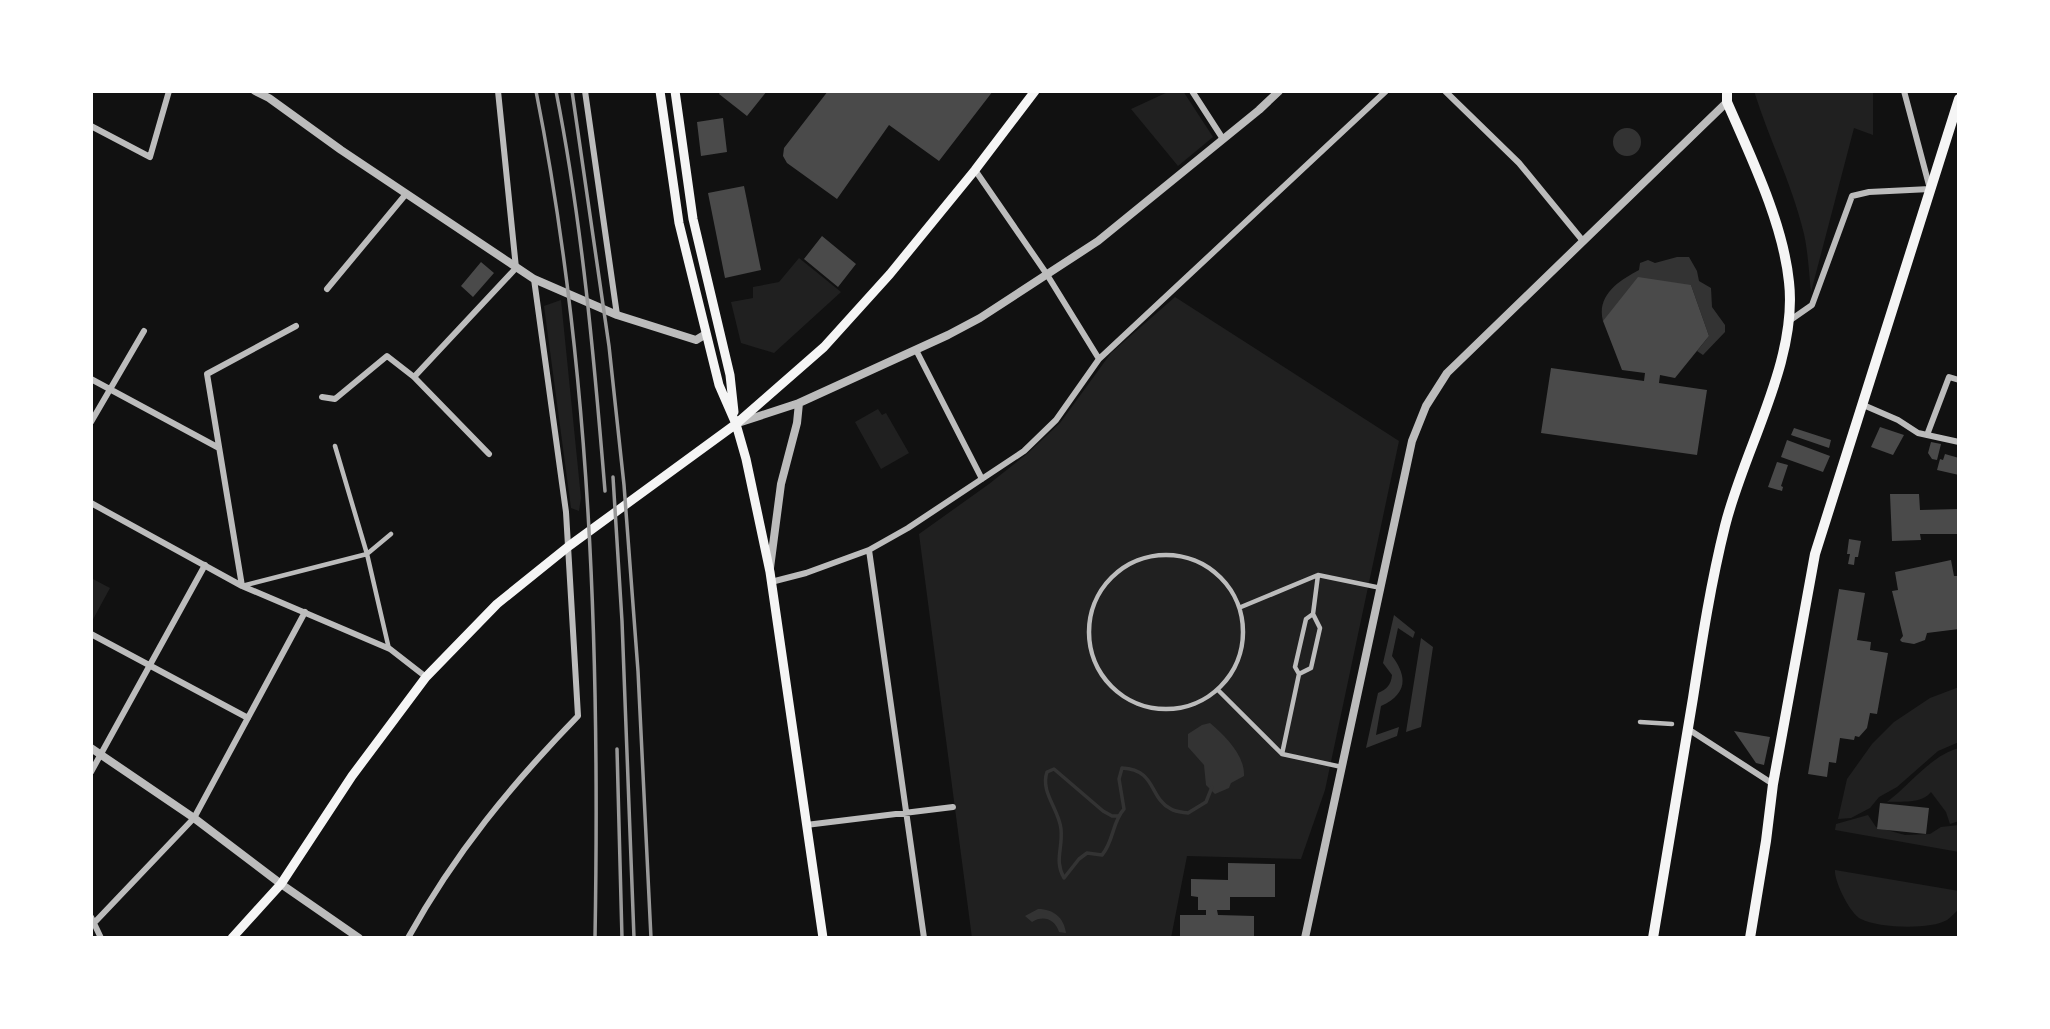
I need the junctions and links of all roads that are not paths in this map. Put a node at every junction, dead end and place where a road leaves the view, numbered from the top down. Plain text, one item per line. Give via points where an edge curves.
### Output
1 (169, 91) edge
2 (256, 91) edge
3 (498, 91) edge
4 (585, 91) edge
5 (660, 91) edge
6 (675, 91) edge
7 (1035, 91) edge
8 (1192, 91) edge
9 (1279, 91) edge
10 (1386, 91) edge
11 (1445, 91) edge
12 (1727, 91) edge
13 (1904, 91) edge
14 (269, 94) edge
15 (1959, 99) edge
16 (1727, 102) junction
17 (91, 126) edge
18 (1223, 139) junction
19 (975, 170) junction
20 (1930, 189) junction
21 (406, 194) junction
22 (1583, 241) junction
23 (516, 268) junction
24 (1046, 273) junction
25 (534, 279) junction
26 (327, 289) dead end
27 (617, 315) junction
28 (1789, 321) junction
29 (296, 326) dead end
30 (144, 331) dead end
31 (706, 334) junction
32 (916, 350) junction
33 (1099, 359) junction
34 (414, 377) junction
35 (91, 379) edge
36 (1959, 380) edge
37 (109, 388) junction
38 (322, 397) dead end
39 (799, 403) junction
40 (1861, 404) junction
41 (91, 422) edge
42 (736, 424) junction
43 (1927, 435) junction
44 (1959, 442) edge
45 (335, 446) dead end
46 (219, 448) junction
47 (489, 454) dead end
48 (982, 479) junction
49 (91, 503) edge
50 (391, 534) dead end
51 (569, 546) junction
52 (869, 550) junction
53 (367, 554) junction
54 (205, 565) junction
55 (1318, 575) junction
56 (770, 577) junction
57 (242, 586) junction
58 (1381, 588) junction
59 (1241, 607) junction
60 (305, 612) junction
61 (1313, 614) junction
62 (91, 634) edge
63 (390, 649) junction
64 (150, 665) junction
65 (1299, 674) junction
66 (426, 677) junction
67 (1218, 690) junction
68 (248, 718) junction
69 (1640, 722) dead end
70 (1672, 724) dead end
71 (1688, 729) junction
72 (91, 748) edge
73 (101, 754) junction
74 (1282, 754) junction
75 (1342, 767) junction
76 (91, 772) edge
77 (1773, 784) junction
78 (953, 807) dead end
79 (905, 813) junction
80 (194, 818) junction
81 (806, 825) junction
82 (281, 884) junction
83 (93, 920) edge
84 (101, 938) edge
85 (232, 938) edge
86 (359, 938) edge
87 (408, 938) edge
88 (823, 938) edge
89 (924, 938) edge
90 (1305, 938) edge
91 (1653, 938) edge
92 (1750, 938) edge

1 - 17 street via 150,158
2 - 14 street
3 - 23 street
4 - 27 street
5 - 31 main road via 679,223
6 - 42 main road via 693,219 730,375
7 - 19 main road
8 - 18 street
9 - 18 street
10 - 33 street
11 - 22 street via 1519,163
12 - 16 main road
13 - 20 street
14 - 21 street
15 - 20 main road
16 - 22 street
16 - 28 main road via 1773,214 1789,282
18 - 24 street via 1098,241
19 - 24 street
19 - 42 main road via 824,347
20 - 28 street via 1852,196 1812,305
20 - 40 main road
21 - 23 street
21 - 26 street
22 - 58 street via 1447,373 1426,406 1412,441
23 - 25 street
23 - 34 street
24 - 32 street via 980,318
24 - 33 street
25 - 27 street
25 - 51 street
27 - 31 street via 696,340
28 - 71 main road via 1779,371 1725,524
29 - 46 street via 207,374
30 - 37 street
31 - 42 main road via 719,385
32 - 39 street
32 - 48 street
33 - 48 street via 1056,420 1024,451
34 - 38 street via 387,356 335,400
34 - 47 street
35 - 37 street
36 - 43 street via 1949,377
37 - 41 street
37 - 46 street
39 - 42 street
39 - 56 street via 781,484
40 - 43 street
40 - 77 main road via 1815,554
42 - 51 main road
42 - 56 main road
43 - 44 street
45 - 53 street
46 - 57 street
48 - 52 street
49 - 54 street
50 - 53 street
51 - 66 main road via 498,604
51 - 87 street via 578,716 500,800 444,877
52 - 56 street via 806,573
52 - 79 street
53 - 57 street
53 - 63 street
54 - 57 street
54 - 64 street
55 - 58 street
55 - 59 street
55 - 61 street
56 - 81 main road
57 - 60 street
58 - 75 street
59 - 67 street via 1243,635 1237,661
59 - 67 street via 1221,577 1199,561 1158,555 1125,566 1105,583 1089,619 1089,646 1099,671 1117,692 1153,708 1180,708
60 - 63 street
60 - 68 street
61 - 65 street via 1306,619 1295,667
61 - 65 street via 1320,628 1311,668
62 - 64 street
63 - 66 street
64 - 68 street
64 - 73 street
65 - 74 street
66 - 82 main road via 352,776
67 - 74 street
68 - 80 street
69 - 70 street
71 - 77 street
71 - 91 main road
72 - 73 street
73 - 76 street
73 - 80 street
74 - 75 street
75 - 90 street
77 - 92 main road
78 - 79 street
79 - 81 street
79 - 89 street
80 - 82 street
80 - 83 street
81 - 88 main road
82 - 85 main road
82 - 86 street
83 - 84 street

